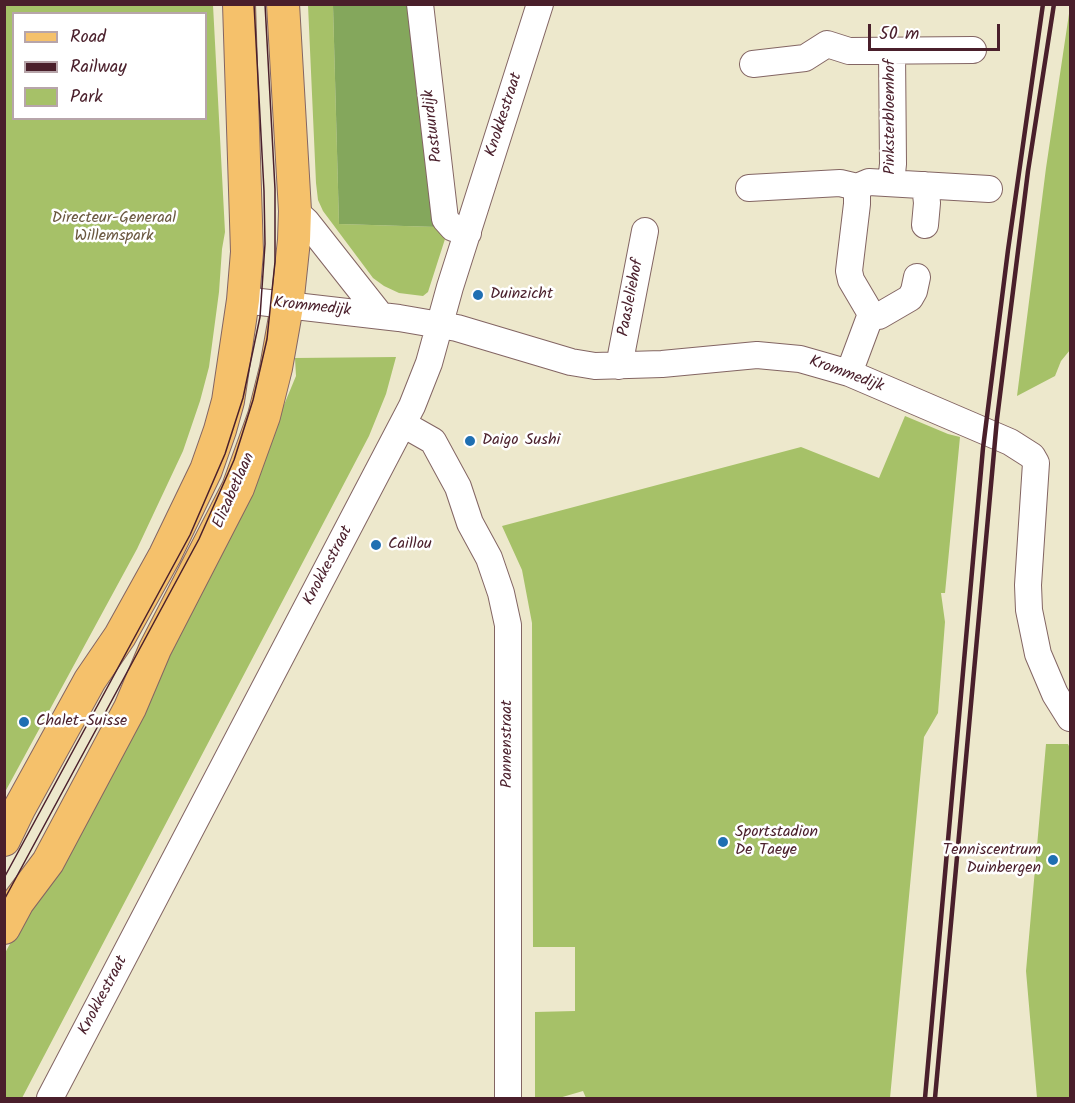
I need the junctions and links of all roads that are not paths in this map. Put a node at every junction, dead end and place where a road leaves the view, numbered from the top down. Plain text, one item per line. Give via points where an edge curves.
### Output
1 (239, 4) edge
2 (283, 4) edge
3 (420, 4) edge
4 (540, 4) edge
5 (973, 50) dead end
6 (892, 51) junction
7 (753, 64) dead end
8 (891, 183) junction
9 (925, 184) junction
10 (857, 187) junction
11 (750, 188) dead end
12 (989, 189) dead end
13 (295, 211) junction
14 (925, 225) dead end
15 (645, 231) dead end
16 (468, 233) junction
17 (917, 277) dead end
18 (243, 300) junction
19 (288, 306) junction
20 (871, 315) junction
21 (381, 316) junction
22 (439, 325) junction
23 (619, 366) junction
24 (849, 373) junction
25 (403, 424) junction
26 (1071, 718) edge
27 (4, 840) edge
28 (4, 928) edge
29 (50, 1098) edge
30 (508, 1098) edge

1 - 18 main road via 247,214
2 - 13 main road, Elizabetlaan
3 - 16 street, Pastuurdijk via 445,219 453,228
4 - 16 street, Knokkestraat
5 - 6 street, Pinksterbloemhof
6 - 7 street, Pinksterbloemhof via 849,51 826,34 805,58
6 - 8 street, Pinksterbloemhof
8 - 9 street, Pinksterbloemhof
8 - 10 street, Pinksterbloemhof via 869,182
9 - 12 street, Pinksterbloemhof
9 - 14 street
10 - 11 street, Pinksterbloemhof via 840,183
10 - 20 street via 849,271
13 - 19 main road, Elizabetlaan
13 - 21 street, Krommedijk
15 - 23 street, Paasleliehof
16 - 22 street, Knokkestraat
17 - 20 street via 910,298 879,316
18 - 19 street, Krommedijk
18 - 27 main road via 228,401 206,470 165,555 120,636 90,680
19 - 21 street, Krommedijk
19 - 28 main road, Elizabetlaan via 269,400 238,488 155,649 114,739 48,862
20 - 24 street
21 - 22 street, Krommedijk
22 - 23 street, Krommedijk via 571,362
22 - 25 street, Knokkestraat via 429,363
23 - 24 street, Krommedijk via 757,356 800,359
24 - 26 street, Krommedijk via 1010,442 1032,456 1036,472 1029,610 1044,671
25 - 29 street, Knokkestraat
25 - 30 street, Pannenstraat via 433,441 458,487 470,524 489,558 508,625

